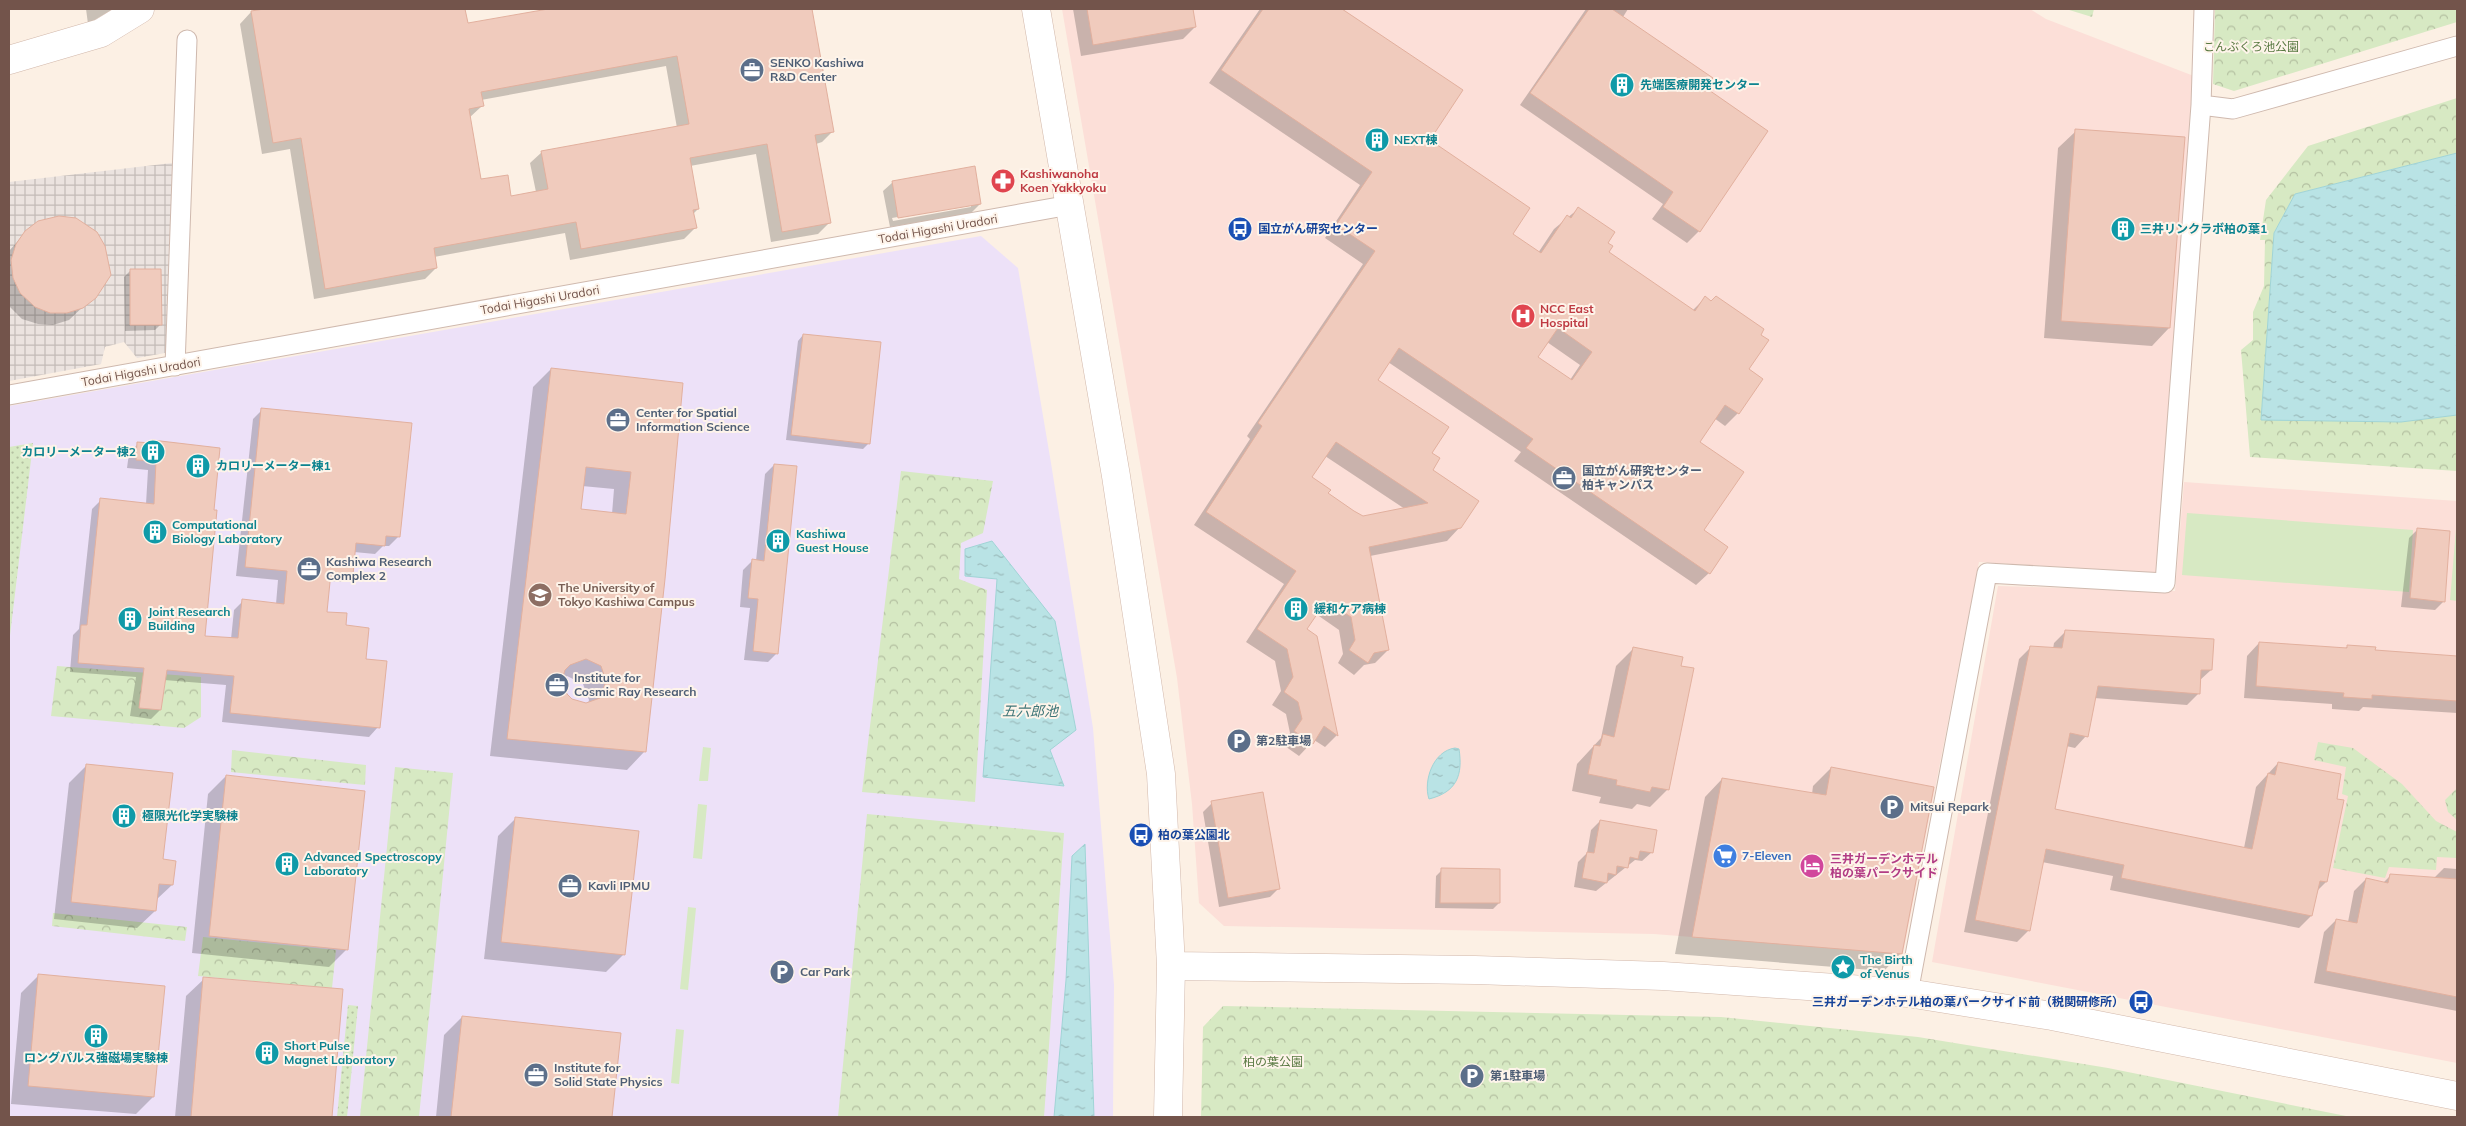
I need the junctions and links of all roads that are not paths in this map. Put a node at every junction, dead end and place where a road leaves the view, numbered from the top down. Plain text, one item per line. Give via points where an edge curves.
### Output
1 (140, 9) edge
2 (1036, 9) edge
3 (2204, 9) edge
4 (187, 40) dead end
5 (2457, 46) edge
6 (9, 60) edge
7 (2201, 105) junction
8 (1070, 205) junction
9 (175, 366) junction
10 (9, 395) edge
11 (1171, 966) junction
12 (1908, 994) junction
13 (2457, 1096) edge
14 (1168, 1117) edge

1 - 6 street via 102,33
2 - 8 street
3 - 7 street
4 - 9 street
5 - 7 street via 2233,110
7 - 12 street via 2165,583 1987,573
8 - 9 street, Todai Higashi Uradori
8 - 11 street via 1160,765
9 - 10 street, Todai Higashi Uradori
11 - 12 street via 1663,976
11 - 14 street
12 - 13 street via 2052,1016

